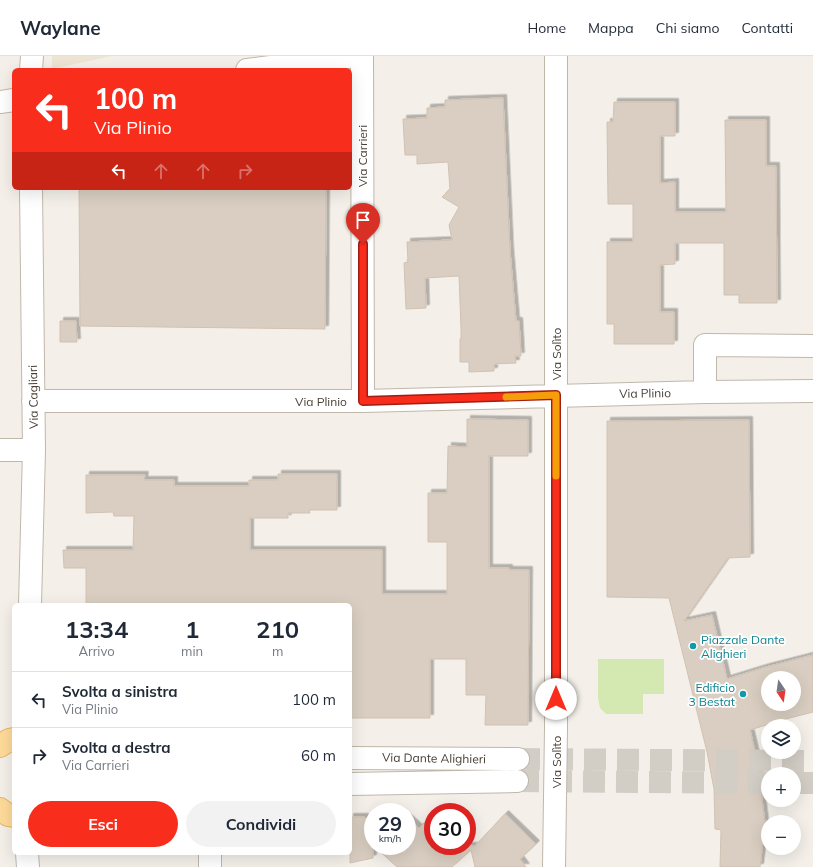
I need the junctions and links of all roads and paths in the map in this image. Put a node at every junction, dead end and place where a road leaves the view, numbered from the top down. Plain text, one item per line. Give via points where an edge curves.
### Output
1 (32, 56) edge
2 (355, 56) edge
3 (362, 56) edge
4 (556, 56) edge
5 (31, 68) edge
6 (262, 68) edge
7 (12, 100) edge
8 (0, 102) edge
9 (31, 190) edge
10 (813, 346) edge
11 (813, 391) edge
12 (705, 392) junction
13 (556, 395) junction
14 (34, 400) junction
15 (363, 401) junction
16 (0, 450) edge
17 (34, 450) junction
18 (30, 603) edge
19 (12, 739) edge
20 (0, 746) edge
21 (352, 758) edge
22 (518, 759) tunnel mouth
23 (517, 781) tunnel mouth
24 (352, 784) edge
25 (0, 810) edge
26 (12, 816) edge
27 (27, 855) edge
28 (210, 855) edge
29 (28, 867) edge
30 (210, 867) edge
31 (554, 867) edge

1 - 5 street
2 - 6 street
3 - 15 street, Via Carrieri
4 - 13 street, Via Solìto
7 - 8 street
9 - 14 street, Via Cagliari
10 - 12 street via 705,345
11 - 12 street, Via Plinio
12 - 13 street, Via Plinio
13 - 15 street, Via Plinio
13 - 31 street, Via Solìto
14 - 15 street, Via Plinio
14 - 17 street, Via Cagliari
16 - 17 street
17 - 18 street, Via Cagliari
19 - 20 main road
21 - 22 street, Via Dante Alighieri
23 - 24 street, Via Dante Alighieri
25 - 26 main road
27 - 29 street
28 - 30 street

